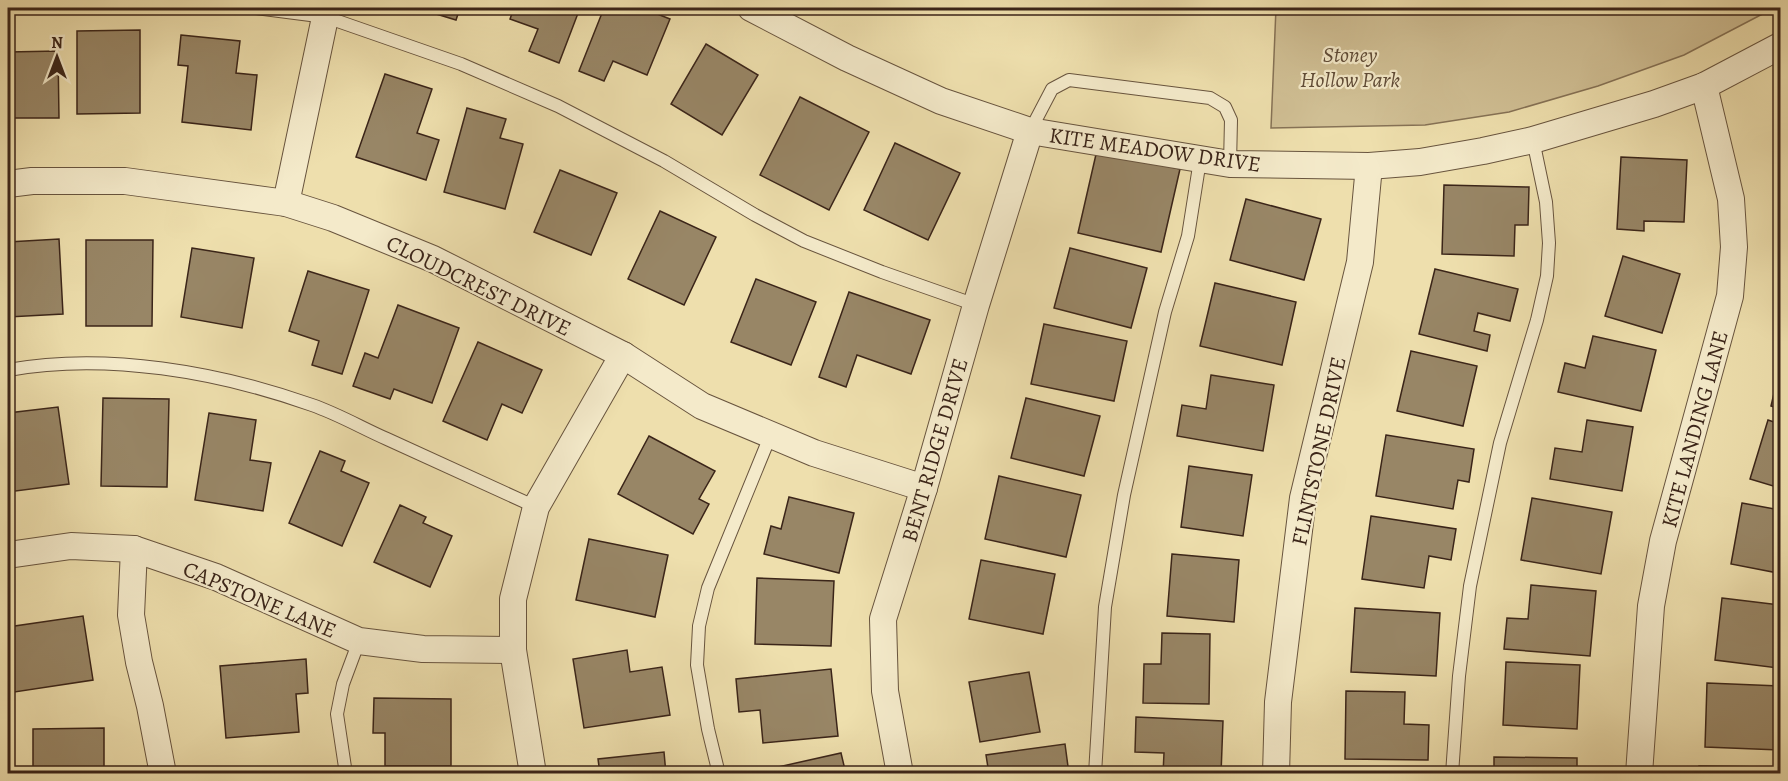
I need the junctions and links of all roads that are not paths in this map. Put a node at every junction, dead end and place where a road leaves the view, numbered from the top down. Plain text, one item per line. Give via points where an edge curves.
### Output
1 (255, 8) edge
2 (751, 8) edge
3 (326, 13) edge
4 (1780, 46) edge
5 (1704, 86) junction
6 (1030, 131) junction
7 (1533, 140) junction
8 (1200, 160) junction
9 (1230, 164) junction
10 (1369, 166) junction
11 (8, 184) edge
12 (286, 203) junction
13 (976, 305) junction
14 (623, 355) junction
15 (8, 370) edge
16 (771, 434) junction
17 (924, 488) junction
18 (536, 507) junction
19 (134, 549) junction
20 (8, 555) edge
21 (359, 641) junction
22 (513, 650) junction
23 (164, 774) edge
24 (346, 774) edge
25 (533, 774) edge
26 (719, 774) edge
27 (900, 774) edge
28 (1095, 774) edge
29 (1276, 774) edge
30 (1452, 774) edge
31 (1639, 774) edge

1 - 3 lane
2 - 6 street, KITE MEADOW DRIVE via 847,58 941,100
3 - 12 street
3 - 13 lane via 558,106 804,240
4 - 5 street, KITE MEADOW DRIVE
5 - 7 street, KITE MEADOW DRIVE
5 - 31 street, KITE LANDING LANE via 1731,199 1734,247 1730,296 1663,541 1652,606
6 - 8 street, KITE MEADOW DRIVE
6 - 9 lane via 1052,89 1069,80 1210,98 1225,107 1231,120
6 - 13 street, BENT RIDGE DRIVE
7 - 10 street, KITE MEADOW DRIVE via 1420,162
7 - 30 lane via 1546,202 1547,276 1500,443 1470,586
8 - 9 street, KITE MEADOW DRIVE
8 - 28 lane via 1188,236 1165,312 1124,495 1105,607
9 - 10 street, KITE MEADOW DRIVE
10 - 29 street, FLINTSTONE DRIVE via 1359,262 1303,498 1278,702
11 - 12 street, CLOUDCREST DRIVE via 125,181
12 - 14 street, CLOUDCREST DRIVE via 433,259
13 - 17 street, BENT RIDGE DRIVE
14 - 16 street, CLOUDCREST DRIVE via 702,406
14 - 18 street
15 - 18 lane via 106,363 178,370 242,384 314,406
16 - 17 street, CLOUDCREST DRIVE via 814,453
16 - 26 lane via 711,579 699,627 697,665
17 - 27 street, BENT RIDGE DRIVE via 883,619 885,690
18 - 22 street via 513,599
19 - 20 street, CAPSTONE LANE via 71,546
19 - 21 street, CAPSTONE LANE via 216,578
19 - 23 street via 131,615
21 - 22 street, CAPSTONE LANE via 423,649
21 - 24 lane via 343,684 338,714
22 - 25 street

